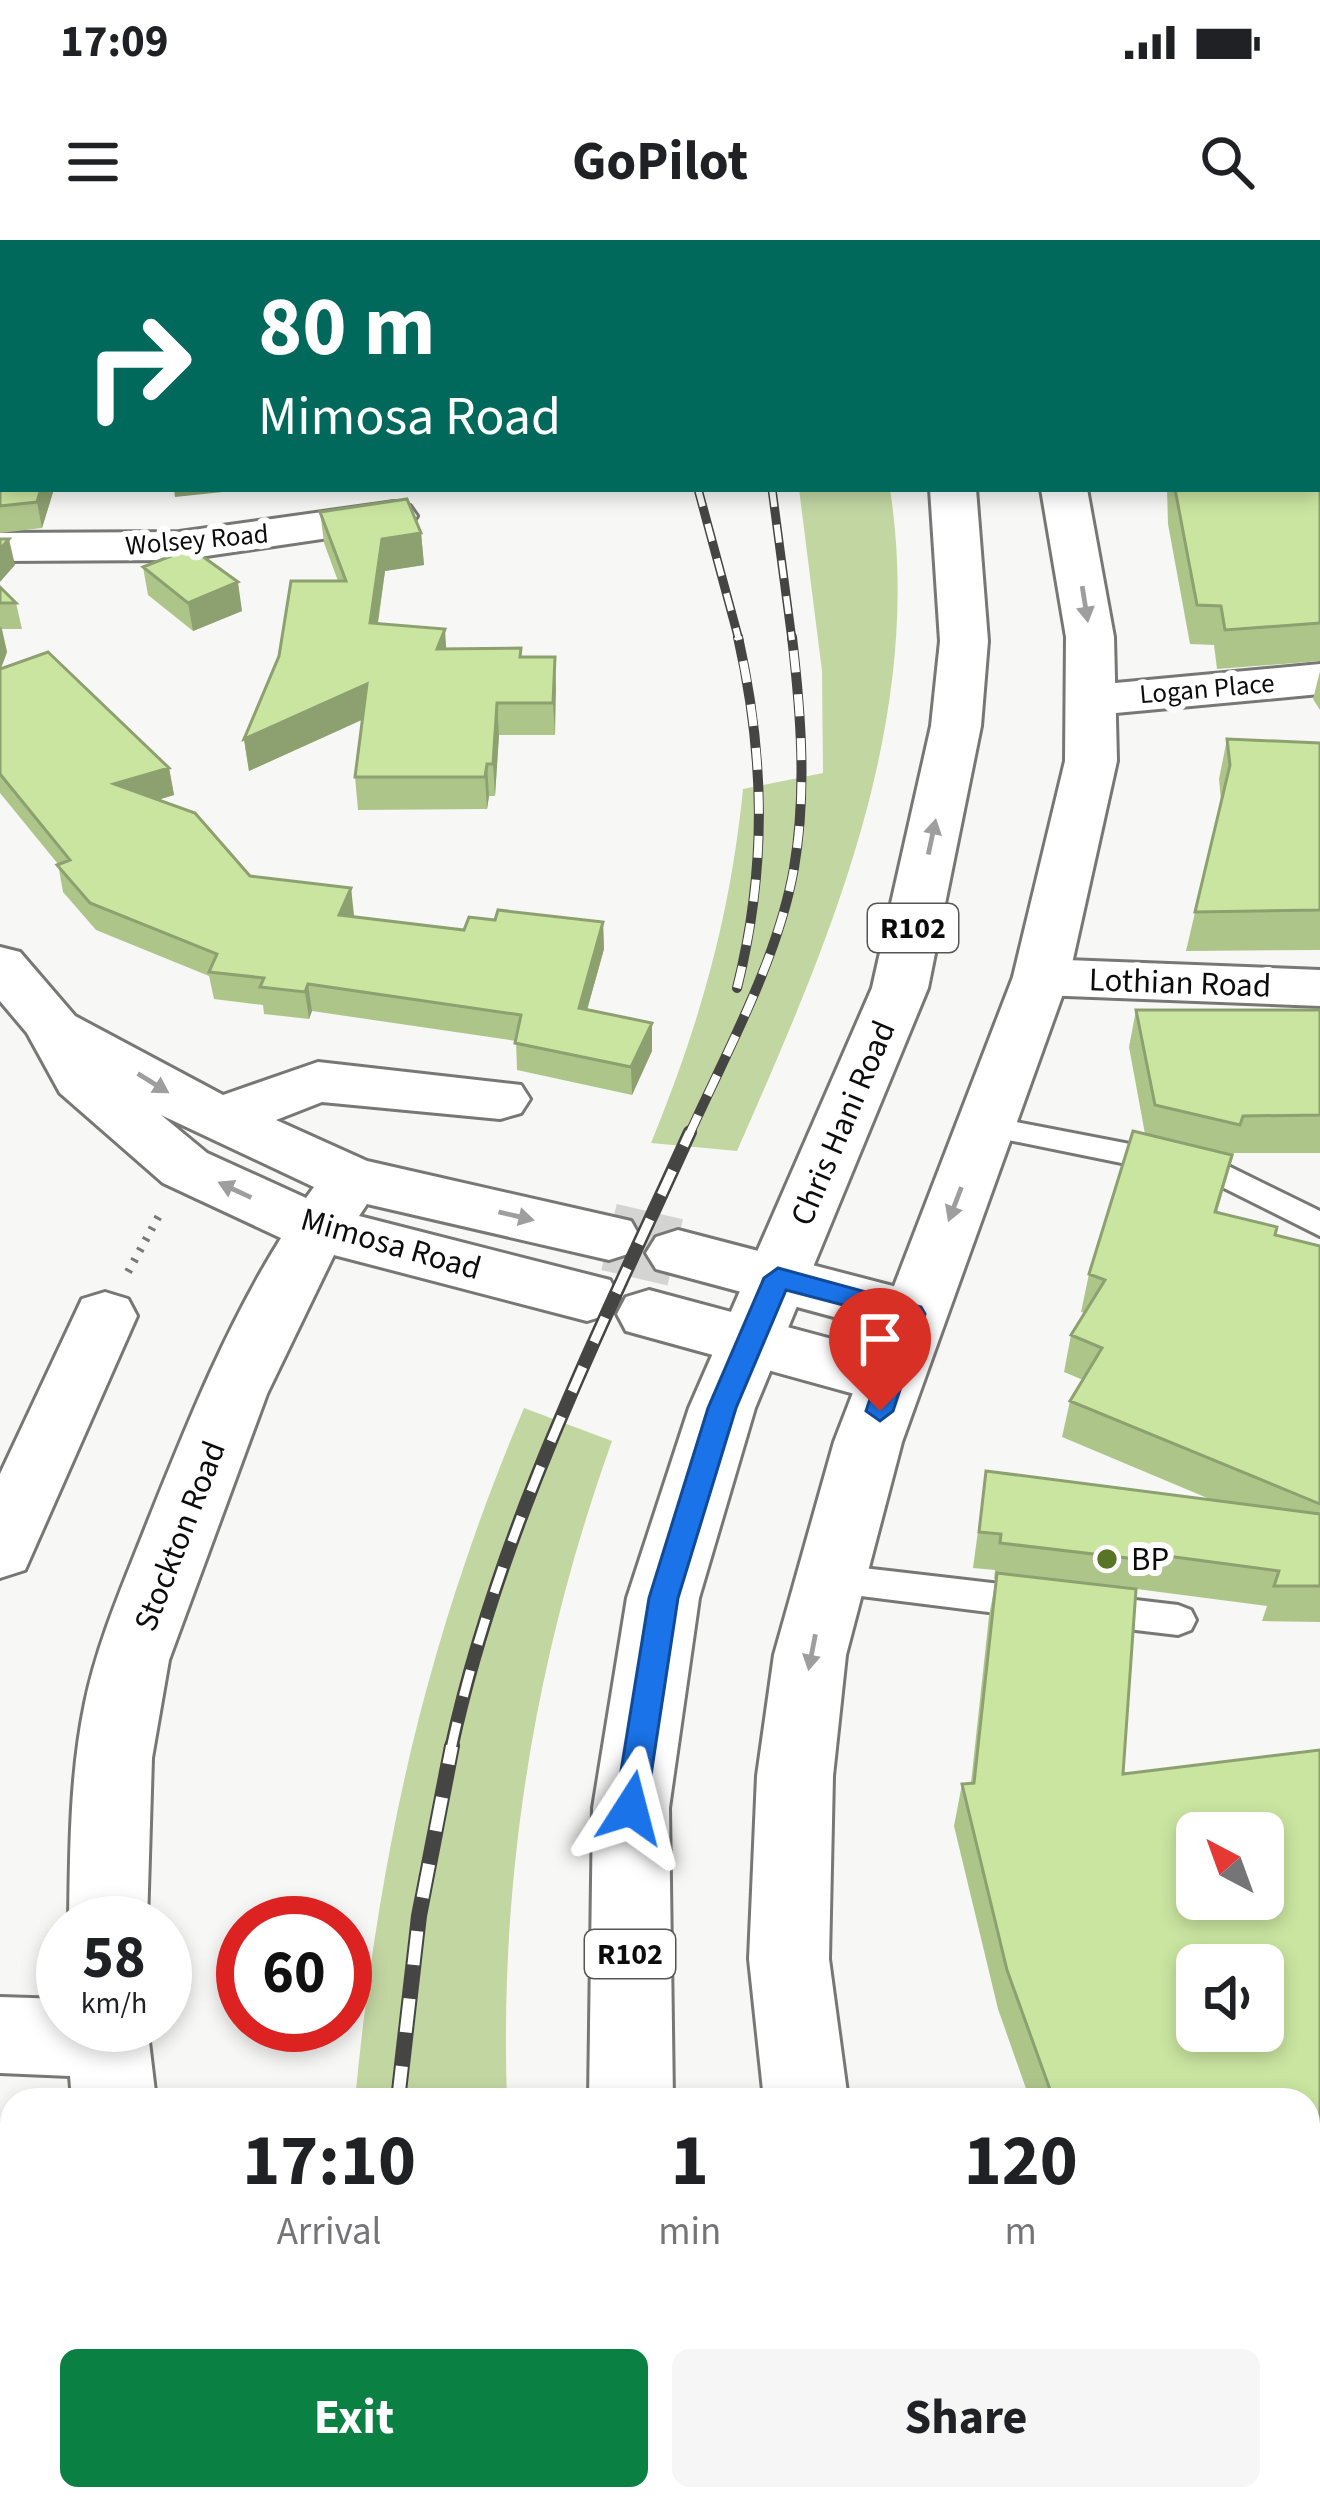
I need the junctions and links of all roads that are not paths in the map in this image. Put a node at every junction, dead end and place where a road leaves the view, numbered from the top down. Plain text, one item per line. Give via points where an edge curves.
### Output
1 (953, 492) edge
2 (1065, 492) edge
3 (394, 516) edge
4 (0, 548) edge
5 (1320, 679) edge
6 (1094, 700) junction
7 (0, 965) edge
8 (1041, 977) junction
9 (1320, 988) edge
10 (500, 1100) dead end
11 (985, 1126) junction
12 (202, 1143) junction
13 (334, 1203) junction
14 (1320, 1225) edge
15 (608, 1237) tunnel mouth
16 (678, 1253) tunnel mouth
17 (778, 1278) junction
18 (586, 1297) tunnel mouth
19 (650, 1313) tunnel mouth
20 (105, 1316) road end
21 (749, 1340) junction
22 (902, 1346) junction
23 (0, 1550) edge
24 (829, 1578) junction
25 (1178, 1620) dead end
26 (109, 1896) edge
27 (0, 2035) edge
28 (109, 2055) edge
29 (631, 2088) edge
30 (805, 2088) edge

17 -> 1 main road, Chris Hani Road / R102 via 900,988 956,726 964,641
2 -> 6 main road
3 - 4 main road, Wolsey Road via 179,546
5 - 6 main road, Logan Place
6 - 8 main road via 1077,838
7 - 12 main road, Mimosa Road via 51,1024 81,1078
8 - 9 main road, Lothian Road
8 - 11 main road
10 - 12 main road via 318,1082
11 - 14 lane via 1218,1172
11 -> 22 main road
12 - 13 main road, Mimosa Road
13 -> 15 main road, Mimosa Road
13 - 18 main road, Mimosa Road
13 - 26 main road, Stockton Road via 271,1309 145,1620 122,1703
16 - 17 main road
17 - 21 main road, Chris Hani Road / R102
17 - 22 main road
19 - 21 main road
20 - 23 main road
21 - 22 main road
21 - 29 main road, Chris Hani Road / R102 via 670,1577 656,1645 631,1808
22 - 24 main road
24 - 25 lane
24 -> 30 main road via 810,1655 796,1776 789,1960
27 - 28 main road

